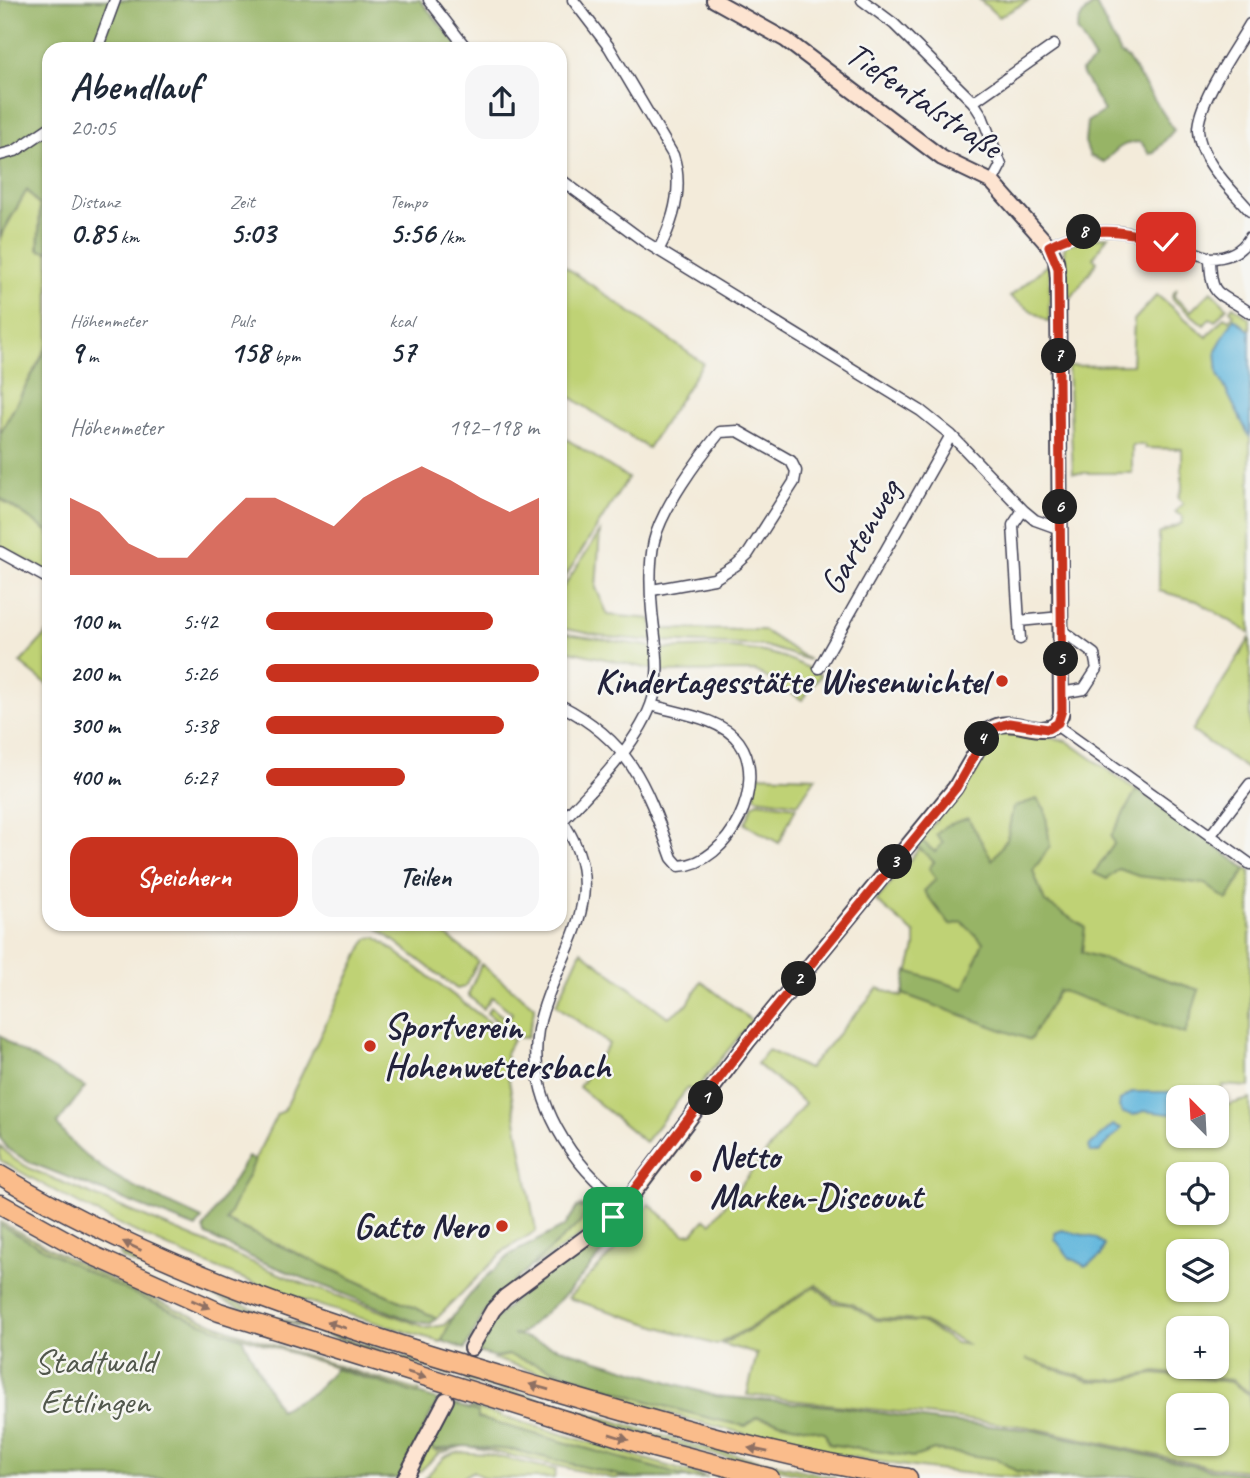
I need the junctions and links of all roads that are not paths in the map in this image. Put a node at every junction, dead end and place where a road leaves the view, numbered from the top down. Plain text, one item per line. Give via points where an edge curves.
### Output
1 (115, 0) edge
2 (429, 0) edge
3 (573, 0) edge
4 (714, 0) edge
5 (862, 0) edge
6 (1250, 24) edge
7 (100, 42) edge
8 (462, 42) edge
9 (1054, 45) dead end
10 (973, 102) junction
11 (42, 133) edge
12 (0, 155) edge
13 (992, 182) junction
14 (567, 184) edge
15 (1250, 211) edge
16 (1250, 237) edge
17 (1049, 246) junction
18 (659, 249) junction
19 (1210, 258) junction
20 (1250, 313) edge
21 (951, 435) junction
22 (1023, 510) junction
23 (1060, 529) junction
24 (0, 552) edge
25 (42, 575) edge
26 (652, 590) junction
27 (1019, 621) junction
28 (1061, 623) junction
29 (1020, 639) dead end
30 (819, 668) dead end
31 (1061, 693) junction
32 (651, 705) junction
33 (567, 708) edge
34 (1056, 725) junction
35 (623, 750) junction
36 (1250, 784) edge
37 (567, 814) edge
38 (567, 833) edge
39 (1210, 836) junction
40 (1250, 864) edge
41 (0, 1175) edge
42 (625, 1204) junction
43 (0, 1205) edge
44 (471, 1348) dead end
45 (446, 1400) dead end
46 (405, 1478) edge
47 (770, 1478) edge
48 (908, 1478) edge

1 - 7 street
2 - 8 street
3 - 18 street via 609,47 678,168 678,195
4 - 13 street, Tiefentalstraße via 786,40 942,158
5 - 10 street via 894,24
6 - 15 street via 1200,112 1198,132 1209,160
9 - 10 street
10 - 13 street via 1001,165
11 - 12 street
13 - 17 street, Tiefentalstraße
14 - 18 street
16 - 19 street via 1236,253
17 - 19 street via 1074,233 1124,230
17 - 23 street via 1058,268
18 - 21 street via 921,411
19 - 20 street via 1215,292
21 - 22 street
21 - 30 street, Gartenweg
22 - 23 street
22 - 27 street via 1013,525
23 - 28 street
24 - 25 street
26 - 26 street via 653,552 661,522 720,432 738,431 791,461 796,471 794,482 748,554 715,579
26 - 32 street via 658,660
27 - 28 street
27 - 29 street
28 - 31 street
28 - 31 street via 1094,654 1097,669 1084,690
31 - 34 street
32 - 35 street
32 - 35 street via 720,727 733,735 744,752 749,770 746,798 739,819 712,854 690,865 679,866 672,858 642,783
33 - 35 street
34 - 39 street
34 - 42 street via 1044,730 1009,723 989,730 956,788 748,1041
35 - 37 street
36 - 39 street
38 - 42 street via 577,852 582,903 574,938 542,1016 538,1076 548,1110 572,1152
39 - 40 street
48 -> 41 highway via 709,1438 300,1313 157,1258
42 - 44 street via 505,1297
43 -> 47 highway via 94,1256 219,1312 627,1440
45 - 46 street

